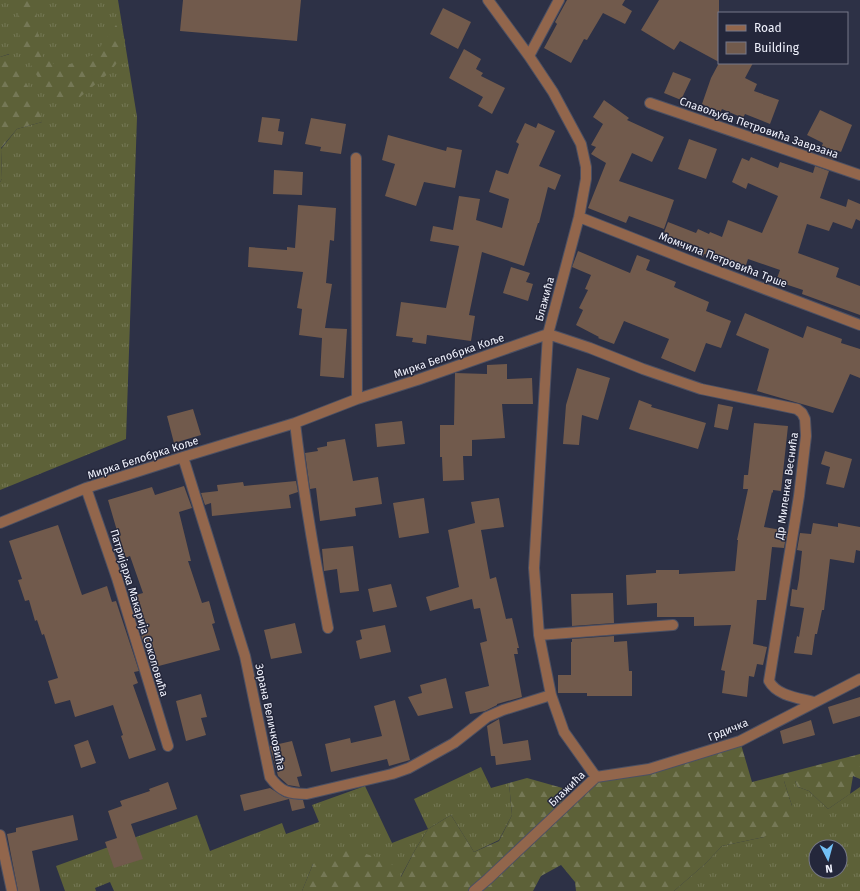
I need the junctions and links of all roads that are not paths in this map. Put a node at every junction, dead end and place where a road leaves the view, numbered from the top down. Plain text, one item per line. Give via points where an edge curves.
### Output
1 (488, 0) edge
2 (559, 0) edge
3 (528, 56) junction
4 (650, 103) dead end
5 (356, 158) dead end
6 (860, 175) edge
7 (579, 217) junction
8 (860, 325) edge
9 (548, 334) junction
10 (357, 399) junction
11 (295, 423) junction
12 (183, 457) junction
13 (86, 488) junction
14 (0, 523) edge
15 (673, 625) dead end
16 (328, 628) dead end
17 (539, 635) junction
18 (860, 679) edge
19 (551, 695) junction
20 (814, 702) junction
21 (168, 746) dead end
22 (596, 778) junction
23 (0, 835) edge
24 (12, 891) edge
25 (474, 891) edge

1 - 3 street, Блажића
2 - 3 street
3 - 7 street, Блажића via 553,92 581,144 586,179
4 - 6 street, Славољуба Петровића Заврзана
5 - 10 street
7 - 8 street, Момчила Петровића Трше
7 - 9 street, Блажића
9 - 10 street, Мирка Белобрка Коље
9 - 17 street, Блажића via 534,568
9 - 20 street, Др Миленка Веснића via 701,389 797,409 802,413 806,431 799,496 769,681 773,688 781,693
10 - 11 street, Мирка Белобрка Коље
11 - 12 street, Мирка Белобрка Коље
11 - 16 street via 303,491
12 - 13 street, Мирка Белобрка Коље
12 - 19 street, Зорана Величковића via 245,656 270,777 278,788 293,794 307,794 392,774 420,763 454,743 487,717
13 - 14 street, Мирка Белобрка Коље
13 - 21 street, Патријарха Макарија Соколовића via 117,578
15 - 17 street
17 - 19 street, Блажића
18 - 20 street, Грдичка
19 - 22 street, Блажића via 564,732
20 - 22 street, Грдичка via 740,741 649,769
22 - 25 street, Блажића
23 - 24 street

